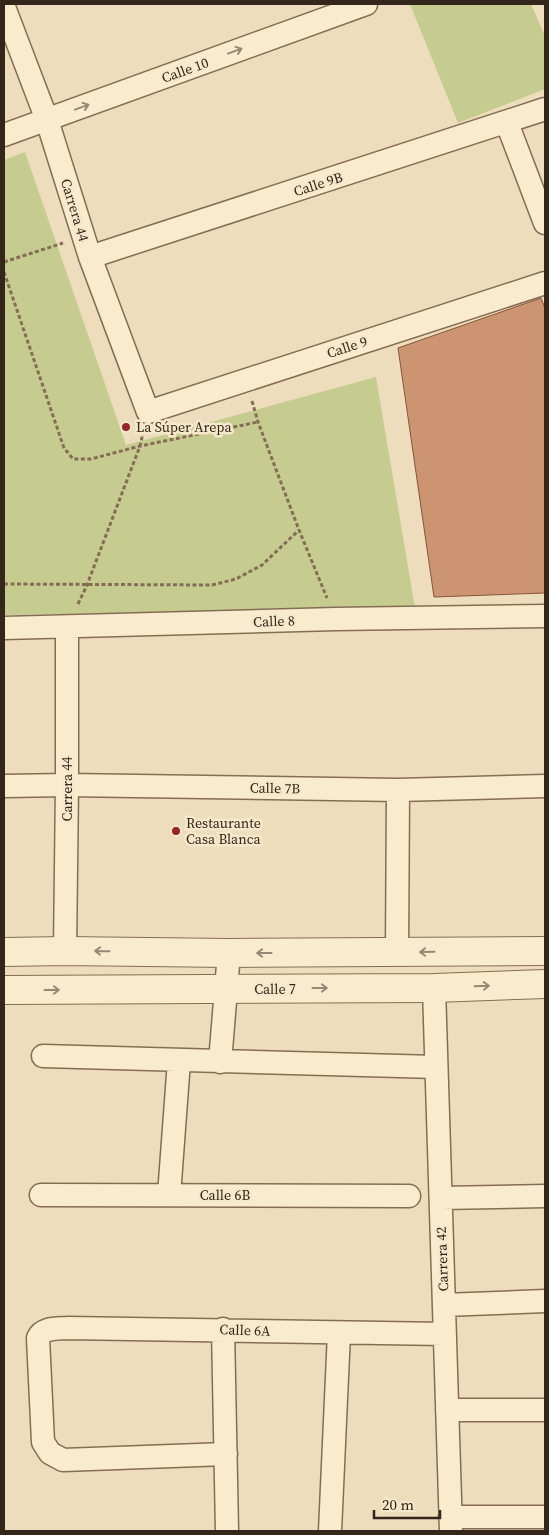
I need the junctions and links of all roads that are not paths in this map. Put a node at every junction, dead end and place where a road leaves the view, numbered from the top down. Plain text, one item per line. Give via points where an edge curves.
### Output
1 (366, 4) edge
2 (4, 7) edge
3 (545, 109) edge
4 (47, 120) junction
5 (506, 123) junction
6 (4, 135) edge
7 (545, 223) edge
8 (86, 246) junction
9 (545, 283) edge
10 (148, 412) joint
11 (545, 616) edge
12 (66, 627) junction
13 (4, 628) edge
14 (67, 785) junction
15 (4, 786) edge
16 (545, 786) edge
17 (398, 790) junction
18 (65, 951) junction
19 (545, 951) edge
20 (4, 952) edge
21 (397, 952) junction
22 (229, 953) junction
23 (545, 984) edge
24 (434, 988) junction
25 (226, 989) junction
26 (4, 990) edge
27 (43, 1056) dead end
28 (179, 1060) junction
29 (220, 1062) junction
30 (436, 1067) junction
31 (41, 1195) dead end
32 (169, 1195) junction
33 (408, 1196) dead end
34 (545, 1196) edge
35 (441, 1198) junction
36 (545, 1301) edge
37 (444, 1304) junction
38 (223, 1329) junction
39 (339, 1333) junction
40 (445, 1334) junction
41 (447, 1410) junction
42 (545, 1410) edge
43 (226, 1454) junction
44 (545, 1517) edge
45 (451, 1524) edge
46 (227, 1531) edge
47 (330, 1531) edge

4 -> 1 street, Calle 10
2 - 4 street, Carrera 44
3 - 5 street, Calle 9B
4 - 6 street, Calle 10
4 - 8 street, Carrera 44
5 - 7 street
5 - 8 street, Calle 9B
8 - 10 street, Carrera 44
9 - 10 street, Calle 9
11 - 12 street, Calle 8
12 - 13 street, Calle 8
12 - 14 street, Carrera 44
14 - 15 street, Calle 7B
14 - 17 street, Calle 7B
14 - 18 street, Carrera 44
16 - 17 street, Calle 7B
17 - 21 street
18 - 20 street
22 -> 18 street
19 -> 21 street
21 -> 22 street
22 - 25 street
24 -> 23 street, Calle 7
25 -> 24 street, Calle 7
24 - 30 street, Carrera 42
26 -> 25 street, Calle 7
25 - 29 street
27 - 28 street
28 - 29 street
28 - 32 street
29 - 30 street
30 - 35 street, Carrera 42
31 - 32 street, Calle 6B
32 - 33 street, Calle 6B
34 - 35 street
35 - 37 street, Carrera 42
36 - 37 street
37 - 40 street, Carrera 42
38 - 39 street, Calle 6A
38 - 43 street
38 - 43 street, Calle 6A via 68,1328 45,1330 38,1338 43,1442 50,1453 63,1460
39 - 40 street, Calle 6A
39 - 47 street
40 - 41 street, Carrera 42
41 - 42 street
41 - 45 street, Carrera 42
43 - 46 street
44 - 45 street

